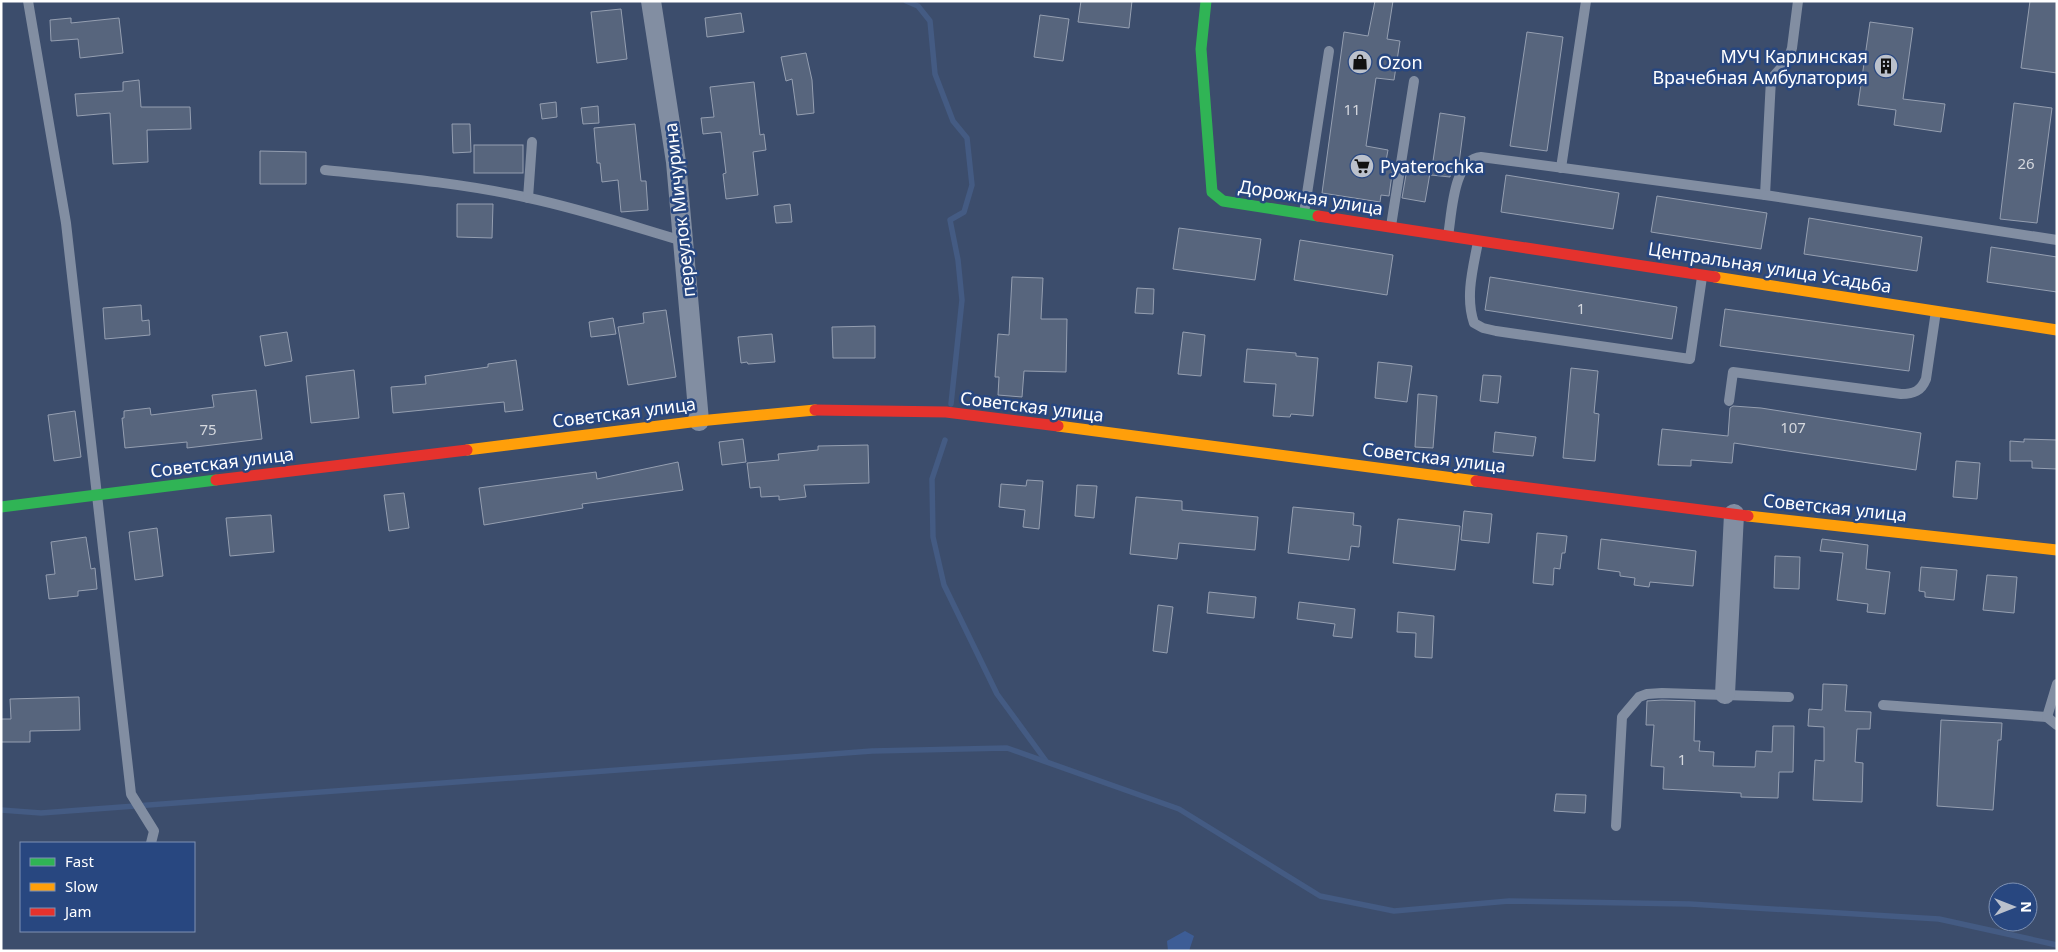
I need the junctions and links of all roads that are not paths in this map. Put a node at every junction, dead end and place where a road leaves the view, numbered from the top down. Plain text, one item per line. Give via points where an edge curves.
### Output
1 (28, 1) edge
2 (652, 1) edge
3 (1206, 1) edge
4 (1586, 1) edge
5 (1798, 1) edge
6 (1329, 51) dead end
7 (1414, 81) dead end
8 (532, 142) dead end
9 (1561, 168) junction
10 (325, 170) dead end
11 (1765, 195) junction
12 (528, 198) junction
13 (1304, 213) junction
14 (1391, 227) junction
15 (1448, 236) junction
16 (2057, 240) edge
17 (683, 241) junction
18 (1478, 241) junction
19 (1703, 274) junction
20 (1936, 310) junction
21 (2057, 330) edge
22 (1729, 401) dead end
23 (699, 421) junction
24 (95, 496) junction
25 (1, 507) edge
26 (1734, 514) junction
27 (2057, 550) edge
28 (2057, 684) edge
29 (1725, 694) junction
30 (1790, 697) dead end
31 (1883, 705) dead end
32 (2047, 716) junction
33 (2057, 725) edge
34 (1616, 826) dead end
35 (151, 842) edge

1 - 24 lane via 66,223
2 - 17 street, переулок Мичурина via 676,162
3 - 13 street, Дорожная улица via 1201,49 1212,192 1223,201
4 - 9 lane
5 - 11 lane via 1788,60 1771,79
6 - 13 lane
7 - 14 lane
8 - 12 lane
9 - 11 lane
9 - 15 lane via 1473,158 1466,163 1457,182
10 - 12 lane via 438,182
11 - 16 lane
12 - 17 lane
13 - 14 street, Дорожная улица
14 - 15 street, Дорожная улица
15 - 18 street, Дорожная улица
17 - 23 street, переулок Мичурина
18 - 19 street, Центральная улица Усадьба
18 - 19 lane via 1471,276 1470,311 1474,324 1496,331 1690,359
19 - 20 street, Центральная улица Усадьба
20 - 21 street, Центральная улица Усадьба
20 - 22 lane via 1926,379 1922,388 1913,394 1733,372
23 - 24 street, Советская улица
23 - 26 street, Советская улица via 812,410 946,412
24 - 25 street, Советская улица
24 - 35 lane via 131,794 154,831
26 - 27 street, Советская улица
26 - 29 street
28 - 32 lane
29 - 30 lane
29 - 34 lane via 1647,694 1639,697 1622,717
31 - 32 lane
32 - 33 lane

